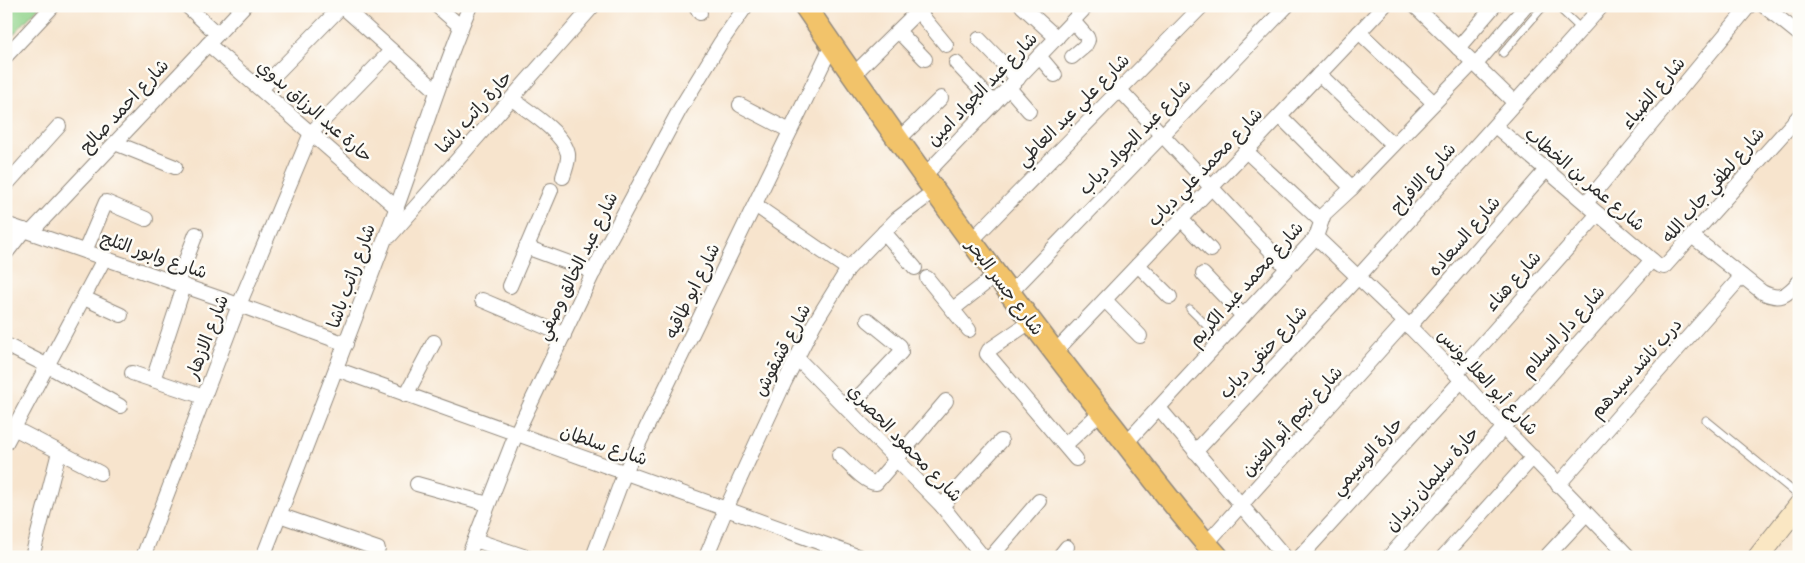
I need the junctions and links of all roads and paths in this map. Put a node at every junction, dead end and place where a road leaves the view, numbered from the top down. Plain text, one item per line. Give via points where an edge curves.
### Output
1 (53, 6) edge
2 (187, 6) edge
3 (244, 6) edge
4 (342, 6) edge
5 (437, 6) edge
6 (470, 6) edge
7 (746, 6) edge
8 (806, 6) edge
9 (1022, 6) edge
10 (1087, 6) edge
11 (1202, 6) edge
12 (1287, 6) edge
13 (1384, 6) edge
14 (1415, 6) edge
15 (1494, 6) edge
16 (1526, 6) edge
17 (1546, 6) edge
18 (1557, 6) edge
19 (1602, 6) edge
20 (1749, 6) edge
21 (1764, 6) edge
22 (589, 8) edge
23 (920, 9) edge
24 (1073, 21) junction
25 (461, 27) junction
26 (1581, 29) junction
27 (898, 30) junction
28 (1359, 32) junction
29 (1799, 34) edge
30 (1057, 38) junction
31 (213, 39) junction
32 (979, 39) dead end
33 (946, 44) dead end
34 (832, 45) junction
35 (1458, 48) junction
36 (391, 51) junction
37 (1503, 53) dead end
38 (6, 56) edge
39 (1039, 56) junction
40 (1072, 57) dead end
41 (925, 59) dead end
42 (956, 63) dead end
43 (1475, 63) junction
44 (1319, 74) junction
45 (1055, 75) dead end
46 (853, 76) junction
47 (1013, 83) junction
48 (261, 89) junction
49 (1119, 89) junction
50 (437, 91) junction
51 (512, 98) junction
52 (942, 98) dead end
53 (994, 103) junction
54 (1434, 103) junction
55 (1515, 103) junction
56 (740, 105) dead end
57 (1029, 111) dead end
58 (1280, 116) junction
59 (1799, 116) edge
60 (59, 126) dead end
61 (1495, 126) junction
62 (790, 131) junction
63 (311, 133) junction
64 (1162, 135) junction
65 (898, 140) junction
66 (115, 143) junction
67 (1393, 145) junction
68 (1246, 151) junction
69 (175, 168) dead end
70 (1546, 170) junction
71 (563, 177) dead end
72 (6, 184) edge
73 (929, 184) junction
74 (1212, 188) junction
75 (1352, 188) junction
76 (551, 190) dead end
77 (1586, 203) junction
78 (754, 205) junction
79 (397, 208) junction
80 (1598, 214) junction
81 (146, 219) dead end
82 (1181, 219) junction
83 (1321, 221) junction
84 (6, 224) edge
85 (27, 231) junction
86 (884, 232) junction
87 (196, 234) dead end
88 (1692, 236) junction
89 (1316, 237) junction
90 (970, 241) junction
91 (383, 243) junction
92 (526, 247) junction
93 (1211, 250) dead end
94 (85, 251) junction
95 (6, 253) edge
96 (104, 259) junction
97 (1652, 260) junction
98 (1138, 265) junction
99 (915, 268) dead end
100 (1287, 268) junction
101 (848, 269) junction
102 (594, 272) junction
103 (1203, 274) dead end
104 (996, 275) junction
105 (1742, 276) junction
106 (1358, 277) junction
107 (927, 278) dead end
108 (1799, 282) edge
109 (181, 284) junction
110 (510, 286) dead end
111 (1009, 294) junction
112 (1170, 297) dead end
113 (84, 298) junction
114 (482, 300) dead end
115 (1105, 300) junction
116 (239, 305) junction
117 (953, 309) junction
118 (1190, 309) dead end
119 (120, 315) dead end
120 (1243, 316) junction
121 (868, 320) dead end
122 (1030, 322) junction
123 (1407, 324) junction
124 (969, 330) dead end
125 (564, 335) junction
126 (1140, 336) dead end
127 (1220, 340) junction
128 (434, 342) dead end
129 (346, 344) junction
130 (6, 345) edge
131 (1054, 353) junction
132 (797, 358) junction
133 (48, 366) junction
134 (336, 369) junction
135 (132, 373) dead end
136 (1459, 377) junction
137 (153, 380) junction
138 (406, 394) junction
139 (204, 397) junction
140 (946, 401) dead end
141 (120, 406) dead end
142 (1159, 408) junction
143 (847, 409) junction
144 (1101, 412) junction
145 (1706, 420) dead end
146 (11, 426) edge
147 (1503, 427) junction
148 (516, 434) junction
149 (1001, 441) dead end
150 (6, 443) edge
151 (1126, 443) junction
152 (1065, 445) junction
153 (59, 452) junction
154 (1195, 452) junction
155 (839, 455) dead end
156 (1533, 457) junction
157 (896, 459) junction
158 (1076, 459) dead end
159 (625, 472) junction
160 (100, 473) dead end
161 (417, 484) dead end
162 (1558, 484) junction
163 (1799, 496) edge
164 (1039, 501) dead end
165 (488, 504) junction
166 (942, 506) junction
167 (1241, 506) junction
168 (1799, 506) edge
169 (726, 509) junction
170 (279, 514) junction
171 (1586, 514) junction
172 (475, 540) junction
173 (378, 549) dead end
174 (1212, 550) edge
175 (32, 557) edge
176 (143, 557) edge
177 (263, 557) edge
178 (468, 557) edge
179 (526, 557) edge
180 (592, 557) edge
181 (706, 557) edge
182 (860, 557) edge
183 (983, 557) edge
184 (991, 557) edge
185 (1285, 557) edge
186 (1300, 557) edge
187 (1389, 557) edge
188 (1444, 557) edge
189 (1546, 557) edge
190 (1629, 557) edge
191 (1758, 557) edge

1 - 38 street
2 - 31 street, حارة عبد الرزاق بدوي
3 - 31 street, شارع احمد صالح
4 - 36 street
4 - 48 street
5 - 25 street
6 - 25 street, شارع راتب باشا
7 - 102 street, شارع عبد الخالق وصفي via 680,109
8 - 34 main road, شارع جسر البحر
9 - 30 street
10 - 24 street, شارع عبد الجواد امين
11 - 49 street, شارع علي عبد العاطي
12 - 64 street, شارع عبد الجواد دياب
13 - 28 street, شارع محمد علي دياب
14 - 35 street
15 - 35 street
16 - 43 street, شارع محمد عبد الكريم
17 - 37 lane
18 - 26 lane
19 - 26 street, شارع الافراح
20 - 77 street, شارع الضياء
21 - 29 street
22 - 51 street, حارة راتب باشا
23 - 27 street
23 - 33 street
24 - 30 street, شارع عبد الجواد امين
24 - 40 street via 1088,40
25 - 50 street, شارع راتب باشا
26 - 55 street, شارع الافراح
27 - 41 street
27 - 46 street
28 - 44 street, شارع محمد علي دياب
28 - 54 street
30 - 39 street, شارع عبد الجواد امين
31 - 48 street, حارة عبد الرزاق بدوي
31 - 66 street, شارع احمد صالح
32 - 47 street
34 - 46 main road, شارع جسر البحر
34 - 62 street, شارع ابو طاقيه
35 - 43 street
36 - 50 street
36 - 63 street
39 - 45 street
39 - 47 street, شارع عبد الجواد امين
42 - 53 street
43 - 54 street, شارع محمد عبد الكريم
43 - 55 street
44 - 58 street, شارع محمد علي دياب
44 - 67 street
46 - 65 main road, شارع جسر البحر
47 - 53 street, شارع عبد الجواد امين
47 - 57 street
48 - 63 street, حارة عبد الرزاق بدوي
49 - 64 street
49 - 90 street, شارع علي عبد العاطي
50 - 79 street, شارع راتب باشا
51 - 71 street via 565,145 568,156
51 - 91 street, حارة راتب باشا
52 - 65 street
53 - 73 street, شارع عبد الجواد امين
54 - 67 street, شارع محمد عبد الكريم
55 - 61 street, شارع الافراح
56 - 62 street
58 - 68 street, شارع محمد علي دياب
58 - 75 street
59 - 88 street, شارع لطفي جاب الله
60 - 72 street
61 - 70 street, شارع عمر بن الخطاب
61 - 106 street, شارع الافراح
62 - 78 street, شارع ابو طاقيه
63 - 79 street, حارة عبد الرزاق بدوي
63 - 116 street, شارع الازهار
64 - 74 street
64 - 111 street, شارع عبد الجواد دياب
65 - 73 main road, شارع جسر البحر
66 - 69 street
66 - 85 street, شارع احمد صالح
67 - 75 street, شارع محمد عبد الكريم
68 - 74 street, شارع محمد علي دياب
68 - 83 street
70 - 77 street, شارع عمر بن الخطاب
70 - 123 street, شارع السعاده
73 - 86 street, شارع قشقوش
73 - 90 main road, شارع جسر البحر
74 - 82 street, شارع محمد علي دياب
74 - 100 street
75 - 83 street, شارع محمد عبد الكريم via 1324,214
76 - 92 street
77 - 80 street, شارع عمر بن الخطاب
78 - 101 street
78 - 159 street, شارع ابو طاقيه
79 - 91 street, شارع راتب باشا
80 - 97 street, شارع عمر بن الخطاب
80 - 136 street, شارع هناء
81 - 94 street via 106,202
82 - 93 street
82 - 98 street, شارع محمد علي دياب
83 - 89 street, شارع محمد عبد الكريم
84 - 85 street, شارع وابور الثلج
85 - 94 street, شارع وابور الثلج
85 - 95 street, شارع احمد صالح
86 - 99 street
86 - 101 street, شارع قشقوش
87 - 109 street
88 - 97 street, شارع لطفي جاب الله via 1666,266 1661,267
88 - 105 street
89 - 100 street, شارع محمد عبد الكريم
89 - 106 street, شارع أبو العلا يونس
90 - 104 main road, شارع جسر البحر
91 - 129 street, شارع راتب باشا
92 - 102 street
92 - 110 street
94 - 96 street, شارع وابور الثلج
96 - 109 street, شارع وابور الثلج
96 - 113 street
97 - 147 street, شارع دار السلام
98 - 112 street
98 - 115 street, شارع محمد علي دياب
100 - 120 street, شارع محمد عبد الكريم
101 - 132 street, شارع قشقوش
102 - 125 street, شارع عبد الخالق وصفي
103 - 120 street
104 - 111 main road, شارع جسر البحر
104 - 117 street
105 - 108 street via 1773,298 1785,296
105 - 162 street, درب ناشد سيدهم
106 - 123 street, شارع أبو العلا يونس
106 - 154 street, شارع حنفي دياب
107 - 117 street
109 - 116 street, شارع وابور الثلج
109 - 137 street
111 - 122 main road, شارع جسر البحر
113 - 119 street
113 - 133 street
114 - 125 street
115 - 126 street
115 - 131 street, شارع محمد علي دياب
116 - 129 street, شارع وابور الثلج
116 - 139 street, شارع الازهار
117 - 124 street
118 - 127 lane
120 - 127 street, شارع محمد عبد الكريم
121 - 143 street via 900,346 901,352
122 - 131 main road, شارع جسر البحر
122 - 152 street via 987,354
123 - 136 street, شارع أبو العلا يونس
123 - 167 street, شارع نجم أبو العنين
125 - 148 street, شارع عبد الخالق وصفي
127 - 142 street, شارع محمد عبد الكريم
128 - 138 street
129 - 134 street, شارع راتب باشا
130 - 133 street
131 - 144 main road, شارع جسر البحر
132 - 143 street, شارع محمود الحصري
132 - 169 street, شارع قشقوش
133 - 141 street
133 - 146 street
134 - 138 street, شارع سلطان
134 - 170 street, شارع راتب باشا
135 - 137 street
136 - 147 street, شارع أبو العلا يونس
136 - 186 street, حارة الوسيمي
137 - 139 street
138 - 148 street, شارع سلطان
139 - 176 street, شارع الازهار
140 - 157 street
142 - 151 street, شارع محمد عبد الكريم
142 - 154 street
143 - 157 street, شارع محمود الحصري
144 - 151 main road, شارع جسر البحر
144 - 152 street
145 - 163 lane
146 - 150 street
146 - 153 street
147 - 156 street, شارع أبو العلا يونس
147 - 187 street, حارة سليمان زيدان
148 - 159 street, شارع سلطان
148 - 165 street, شارع عبد الخالق وصفي
149 - 166 street
151 - 174 main road, شارع جسر البحر
152 - 158 street
153 - 160 street
153 - 175 street
154 - 167 street
155 - 157 street via 872,483 876,483
156 - 162 street, شارع أبو العلا يونس
156 - 188 street
157 - 166 street, شارع محمود الحصري
159 - 169 street, شارع سلطان
159 - 180 street, شارع ابو طاقيه
161 - 165 street
162 - 171 street, شارع أبو العلا يونس
164 - 184 street
165 - 172 street, شارع عبد الخالق وصفي
166 - 183 street, شارع محمود الحصري
167 - 174 street, شارع نجم أبو العنين
167 - 185 street
168 - 191 street
169 - 181 street, شارع قشقوش
169 - 182 street, شارع سلطان
170 - 173 street
170 - 177 street, شارع راتب باشا
171 - 189 street
171 - 190 street, شارع أبو العلا يونس
172 - 178 street, شارع عبد الخالق وصفي
172 - 179 street

